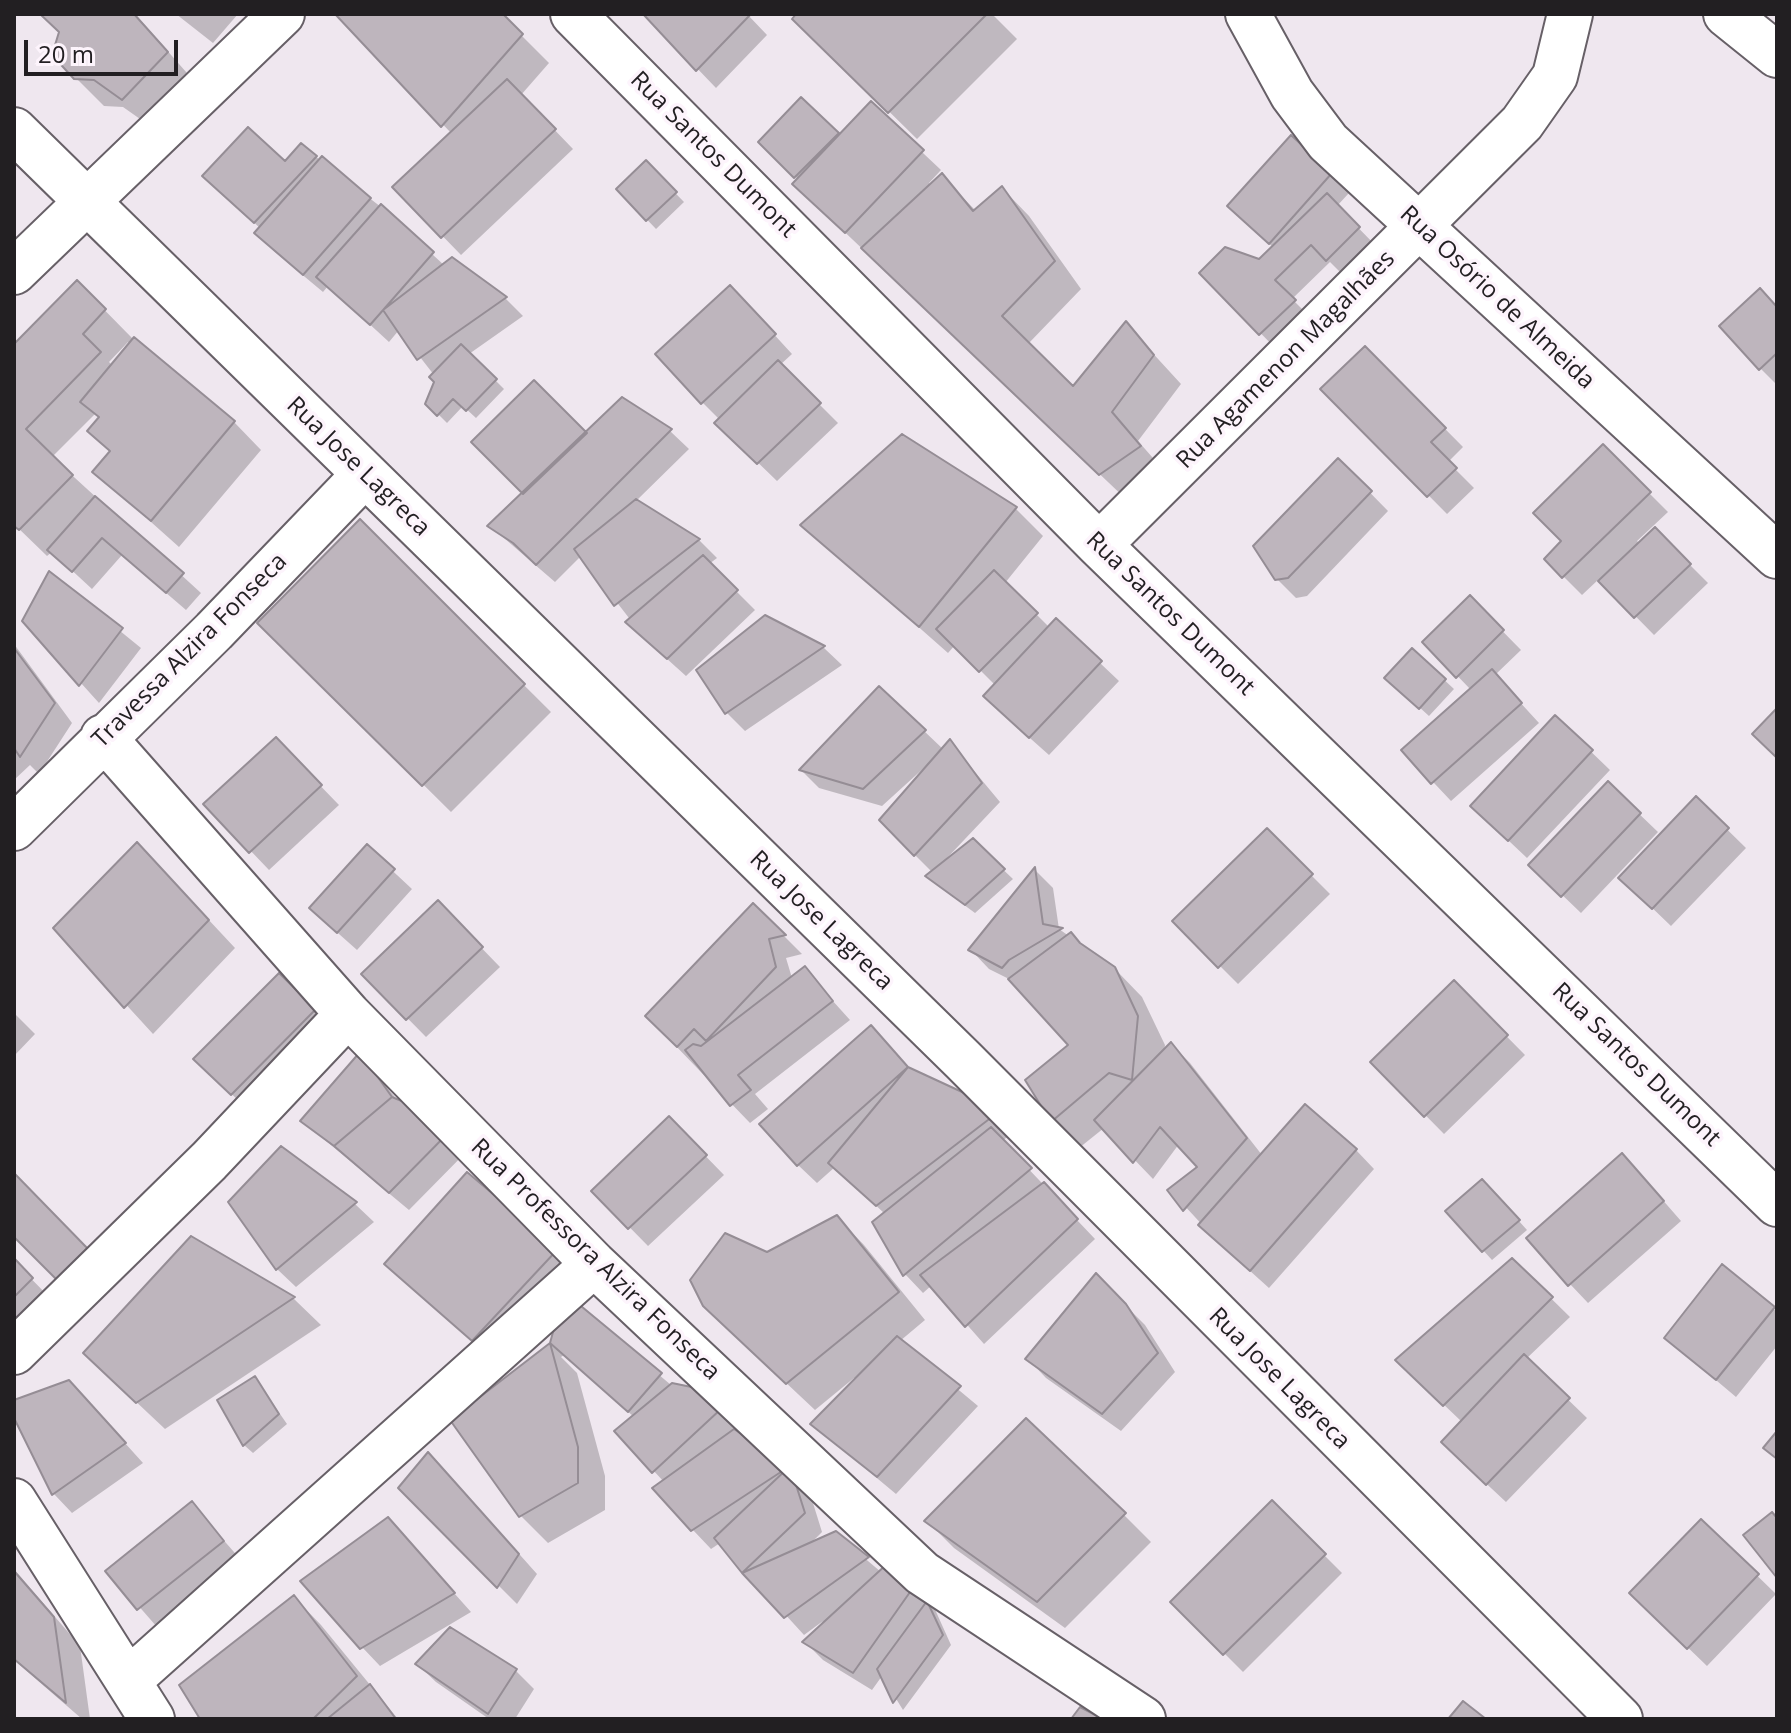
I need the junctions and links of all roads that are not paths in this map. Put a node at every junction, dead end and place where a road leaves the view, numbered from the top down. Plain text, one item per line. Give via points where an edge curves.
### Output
1 (282, 14) edge
2 (573, 14) edge
3 (1248, 14) edge
4 (1570, 14) edge
5 (1726, 14) edge
6 (1777, 55) edge
7 (14, 130) edge
8 (86, 202) junction
9 (1420, 227) junction
10 (14, 272) edge
11 (365, 474) junction
12 (1099, 545) junction
13 (1777, 556) edge
14 (103, 737) junction
15 (14, 828) edge
16 (348, 1014) junction
17 (1777, 1204) edge
18 (594, 1264) junction
19 (14, 1352) edge
20 (14, 1501) edge
21 (129, 1680) junction
22 (152, 1719) edge
23 (1143, 1719) edge
24 (1620, 1719) edge

1 - 8 street
2 - 12 street, Rua Santos Dumont
3 - 9 street, Rua Osório de Almeida via 1292,94 1328,142
4 - 9 street, Rua Agamenon Magalhães via 1555,76 1522,123
5 - 6 street
7 - 8 street, Rua Jose Lagreca
8 - 10 street
8 - 11 street, Rua Jose Lagreca
9 - 12 street, Rua Agamenon Magalhães
9 - 13 street, Rua Osório de Almeida
11 - 14 street, Travessa Alzira Fonseca
11 - 24 street, Rua Jose Lagreca via 963,1060
12 - 17 street, Rua Santos Dumont
14 - 15 street, Travessa Alzira Fonseca
14 - 16 street, Rua Professora Alzira Fonseca
16 - 18 street, Rua Professora Alzira Fonseca
16 - 19 street via 209,1161
18 - 21 street
18 - 23 street, Rua Professora Alzira Fonseca via 922,1573
20 - 21 street
21 - 22 street

